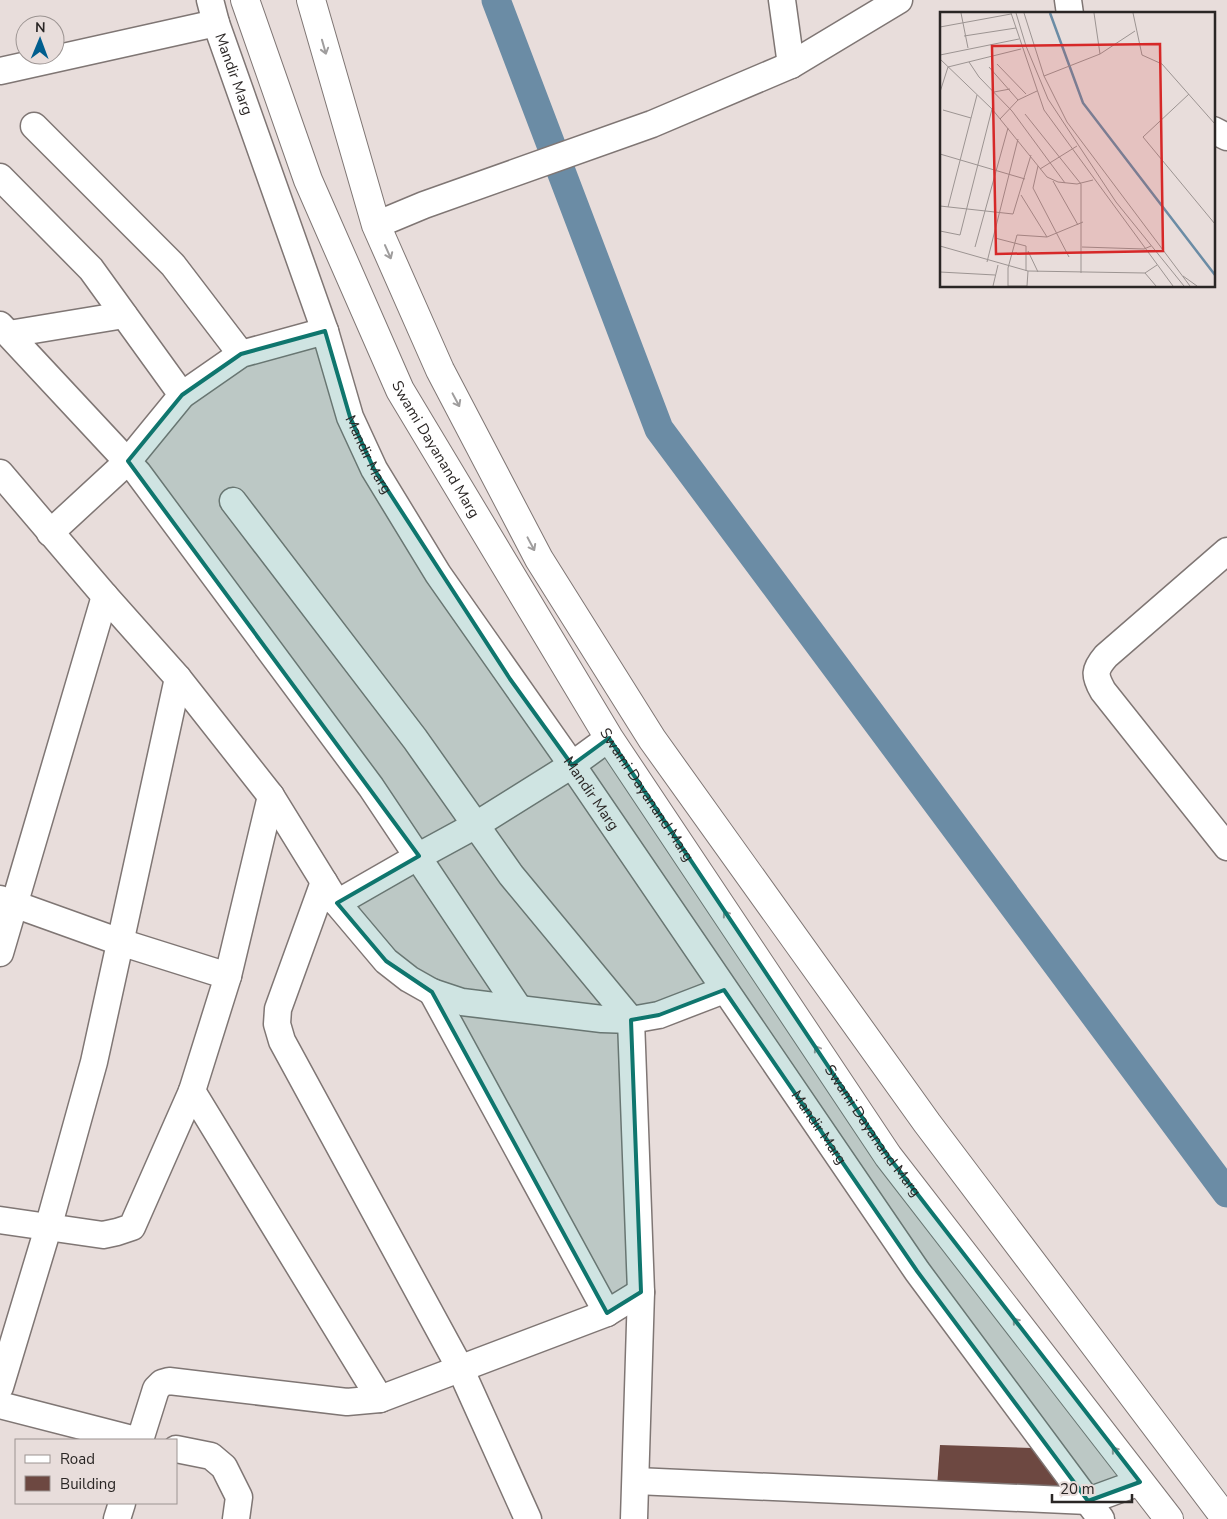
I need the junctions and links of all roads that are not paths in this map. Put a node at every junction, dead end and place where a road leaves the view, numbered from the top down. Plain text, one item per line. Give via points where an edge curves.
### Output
1 (245, 0) edge
2 (311, 0) edge
3 (782, 0) edge
4 (899, 0) edge
5 (213, 12) edge
6 (791, 65) junction
7 (0, 71) edge
8 (34, 126) dead end
9 (1214, 130) edge
10 (1227, 137) edge
11 (0, 178) edge
12 (376, 225) junction
13 (124, 315) junction
14 (4, 329) edge
15 (325, 331) junction
16 (241, 354) junction
17 (182, 395) junction
18 (128, 461) junction
19 (0, 473) edge
20 (232, 501) dead end
21 (50, 533) junction
22 (1227, 551) edge
23 (105, 596) junction
24 (178, 678) junction
25 (609, 738) junction
26 (572, 764) junction
27 (271, 796) junction
28 (476, 825) junction
29 (1227, 847) edge
30 (419, 856) junction
31 (331, 893) junction
32 (8, 901) edge
33 (120, 942) junction
34 (0, 954) edge
35 (228, 976) junction
36 (724, 990) junction
37 (432, 992) junction
38 (518, 1008) junction
39 (631, 1020) junction
40 (192, 1091) junction
41 (0, 1220) edge
42 (48, 1228) junction
43 (641, 1292) junction
44 (606, 1313) junction
45 (460, 1368) junction
46 (0, 1387) edge
47 (380, 1399) junction
48 (0, 1405) edge
49 (132, 1439) edge
50 (140, 1439) edge
51 (178, 1449) edge
52 (636, 1481) junction
53 (1140, 1482) junction
54 (122, 1504) edge
55 (1095, 1510) edge
56 (242, 1512) edge
57 (117, 1519) edge
58 (528, 1519) edge
59 (634, 1519) edge
60 (1169, 1519) edge
61 (1226, 1519) edge

1 - 25 main road, Swami Dayanand Marg via 308,180 400,390
2 -> 12 main road
3 - 6 street
4 - 6 street
5 - 7 street
5 - 15 street, Mandir Marg
6 - 12 street via 652,124
8 - 16 street via 173,264
9 - 10 street
11 - 13 street via 91,269
12 -> 61 main road via 440,370 539,559 652,739 927,1123
13 - 14 street
13 - 17 street
14 - 18 street
15 - 16 street
15 - 26 street, Mandir Marg via 350,417 374,469 438,574
16 - 17 street
17 - 18 street
18 - 21 street
18 - 30 street
19 - 21 street
20 - 28 street via 415,739
21 - 23 street
22 - 29 street via 1106,656 1098,667 1096,679
23 - 24 street
23 - 32 street
24 - 27 street
24 - 33 street
25 - 26 street
53 -> 25 main road, Swami Dayanand Marg via 888,1156
26 - 28 street
26 - 36 street, Mandir Marg
27 - 31 street
27 - 35 street
28 - 30 street
28 - 39 street via 511,875
30 - 31 street
30 - 38 street
31 - 37 street via 386,961
31 - 45 street via 283,992 277,1024 282,1041
32 - 33 street
32 - 34 street
33 - 35 street
33 - 42 street via 94,1062
35 - 40 street
36 - 39 street via 659,1015
36 - 55 street, Mandir Marg via 917,1271
37 - 38 street via 462,1002
37 - 44 street
38 - 39 street
39 - 43 street
40 - 42 street via 132,1227 102,1235
40 - 47 street
41 - 42 street
42 - 46 street
43 - 44 street
43 - 52 street
44 - 45 street
45 - 47 street
45 - 58 street
47 - 50 street via 347,1402 169,1381 156,1390
48 - 49 street
51 - 56 street via 211,1456 224,1467
52 - 55 street
52 - 59 street
53 - 55 street
53 - 60 main road, Swami Dayanand Marg
54 - 57 street

